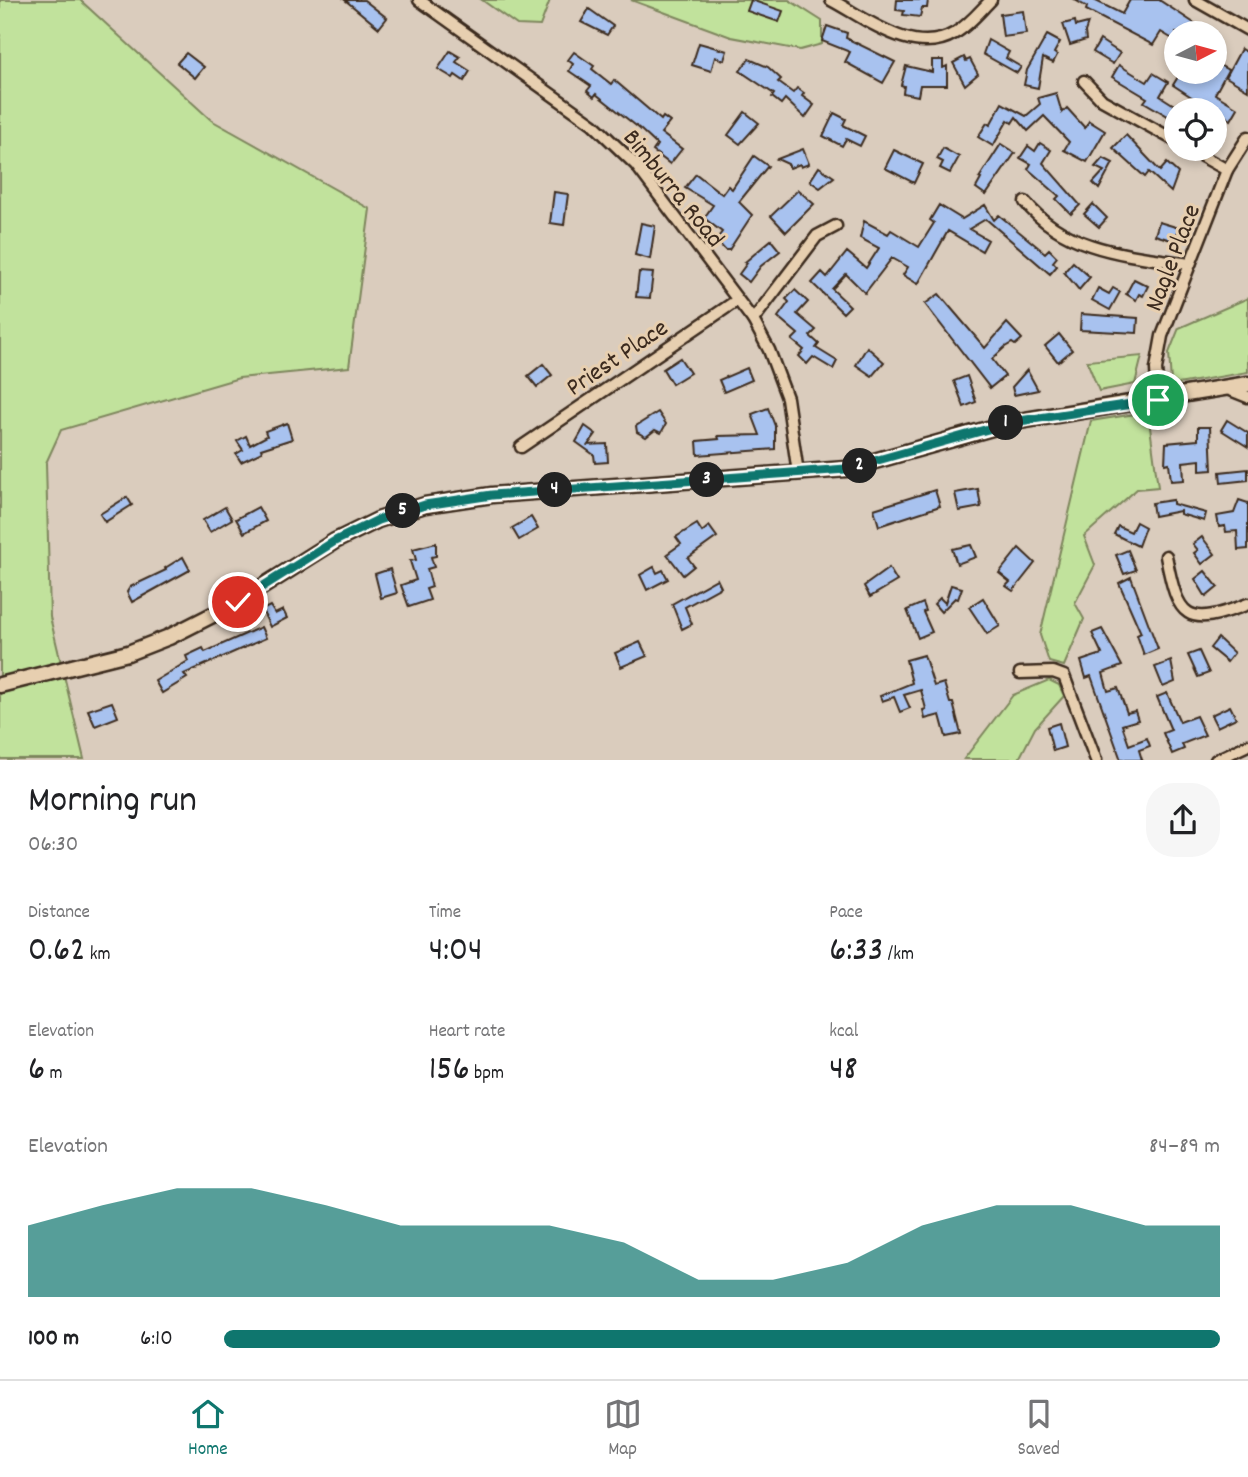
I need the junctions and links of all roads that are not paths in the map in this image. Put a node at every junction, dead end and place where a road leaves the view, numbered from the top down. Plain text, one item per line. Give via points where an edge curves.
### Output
1 (419, 0) edge
2 (831, 0) edge
3 (991, 0) edge
4 (1195, 0) edge
5 (1248, 30) edge
6 (1084, 81) dead end
7 (1164, 134) edge
8 (1248, 137) edge
9 (1211, 161) edge
10 (1227, 170) junction
11 (1025, 202) dead end
12 (836, 226) dead end
13 (1190, 264) junction
14 (736, 301) junction
15 (752, 320) junction
16 (1248, 384) edge
17 (1228, 388) junction
18 (1248, 397) edge
19 (1158, 400) junction
20 (521, 447) dead end
21 (798, 473) junction
22 (1166, 556) dead end
23 (1248, 604) edge
24 (1020, 673) dead end
25 (0, 685) edge
26 (1248, 745) edge
27 (1096, 760) edge
28 (1216, 760) edge

1 - 14 street, Bimburra Road via 608,137 660,196
2 - 3 street via 892,33 926,42 954,34
4 - 5 street
6 - 7 street via 1102,100
8 - 10 street, Nagle Place
9 - 10 street
10 - 13 street, Nagle Place
11 - 13 street via 1048,225 1088,246
12 - 15 street via 817,236
13 - 19 street, Nagle Place via 1157,355
14 - 15 street, Bimburra Road
14 - 20 street, Priest Place
15 - 21 street, Bimburra Road via 777,367 787,398
16 - 17 street
17 - 18 street
17 - 19 street
19 - 21 street via 1018,421 864,465
21 - 25 street via 492,495 408,509 335,541 238,602 169,638
22 - 23 street via 1176,599 1191,615 1209,618
24 - 27 street via 1064,676
26 - 28 street

